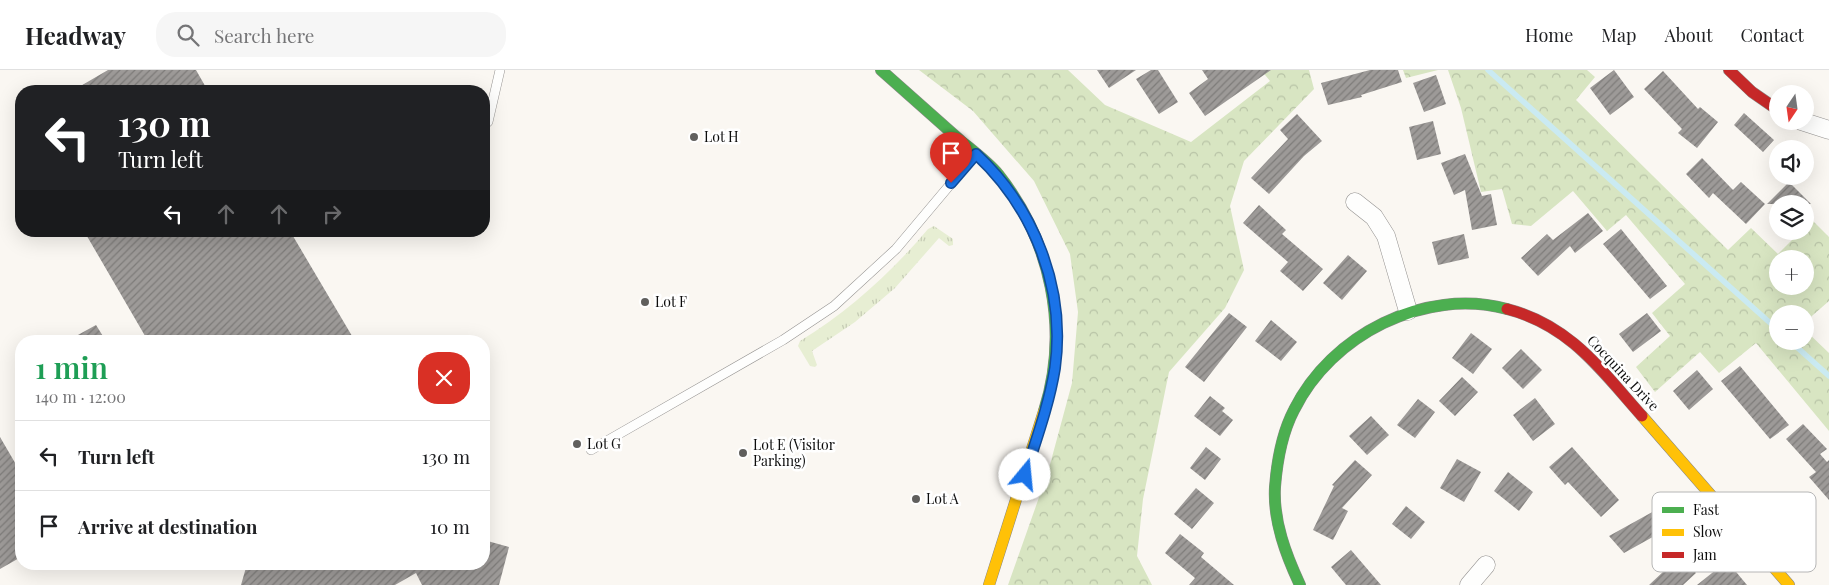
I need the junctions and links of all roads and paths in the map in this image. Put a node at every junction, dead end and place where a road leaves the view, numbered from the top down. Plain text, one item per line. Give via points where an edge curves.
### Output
1 (500, 70) edge
2 (882, 70) edge
3 (1729, 70) edge
4 (1769, 104) edge
5 (490, 113) edge
6 (1814, 125) edge
7 (1829, 130) edge
8 (976, 154) junction
9 (1355, 202) dead end
10 (1408, 311) junction
11 (591, 450) dead end
12 (1709, 492) edge
13 (1486, 565) dead end
14 (1778, 572) edge
15 (989, 585) edge
16 (1300, 585) edge
17 (1469, 585) edge
18 (1789, 585) edge

1 - 5 lane
2 - 8 street
3 - 4 street
6 - 7 street
8 - 11 lane via 896,249 834,306 783,340
8 - 15 street via 1007,186 1036,236 1050,278 1057,334 1048,404
9 - 10 street via 1374,217 1386,236
10 - 12 street, Cocquina Drive via 1440,305 1488,305 1518,312 1567,336 1600,365
10 - 16 street, Cocquina Drive via 1358,337 1324,364 1302,393 1287,426 1277,466 1276,505 1283,544
13 - 17 street
14 - 18 street, Cocquina Drive

